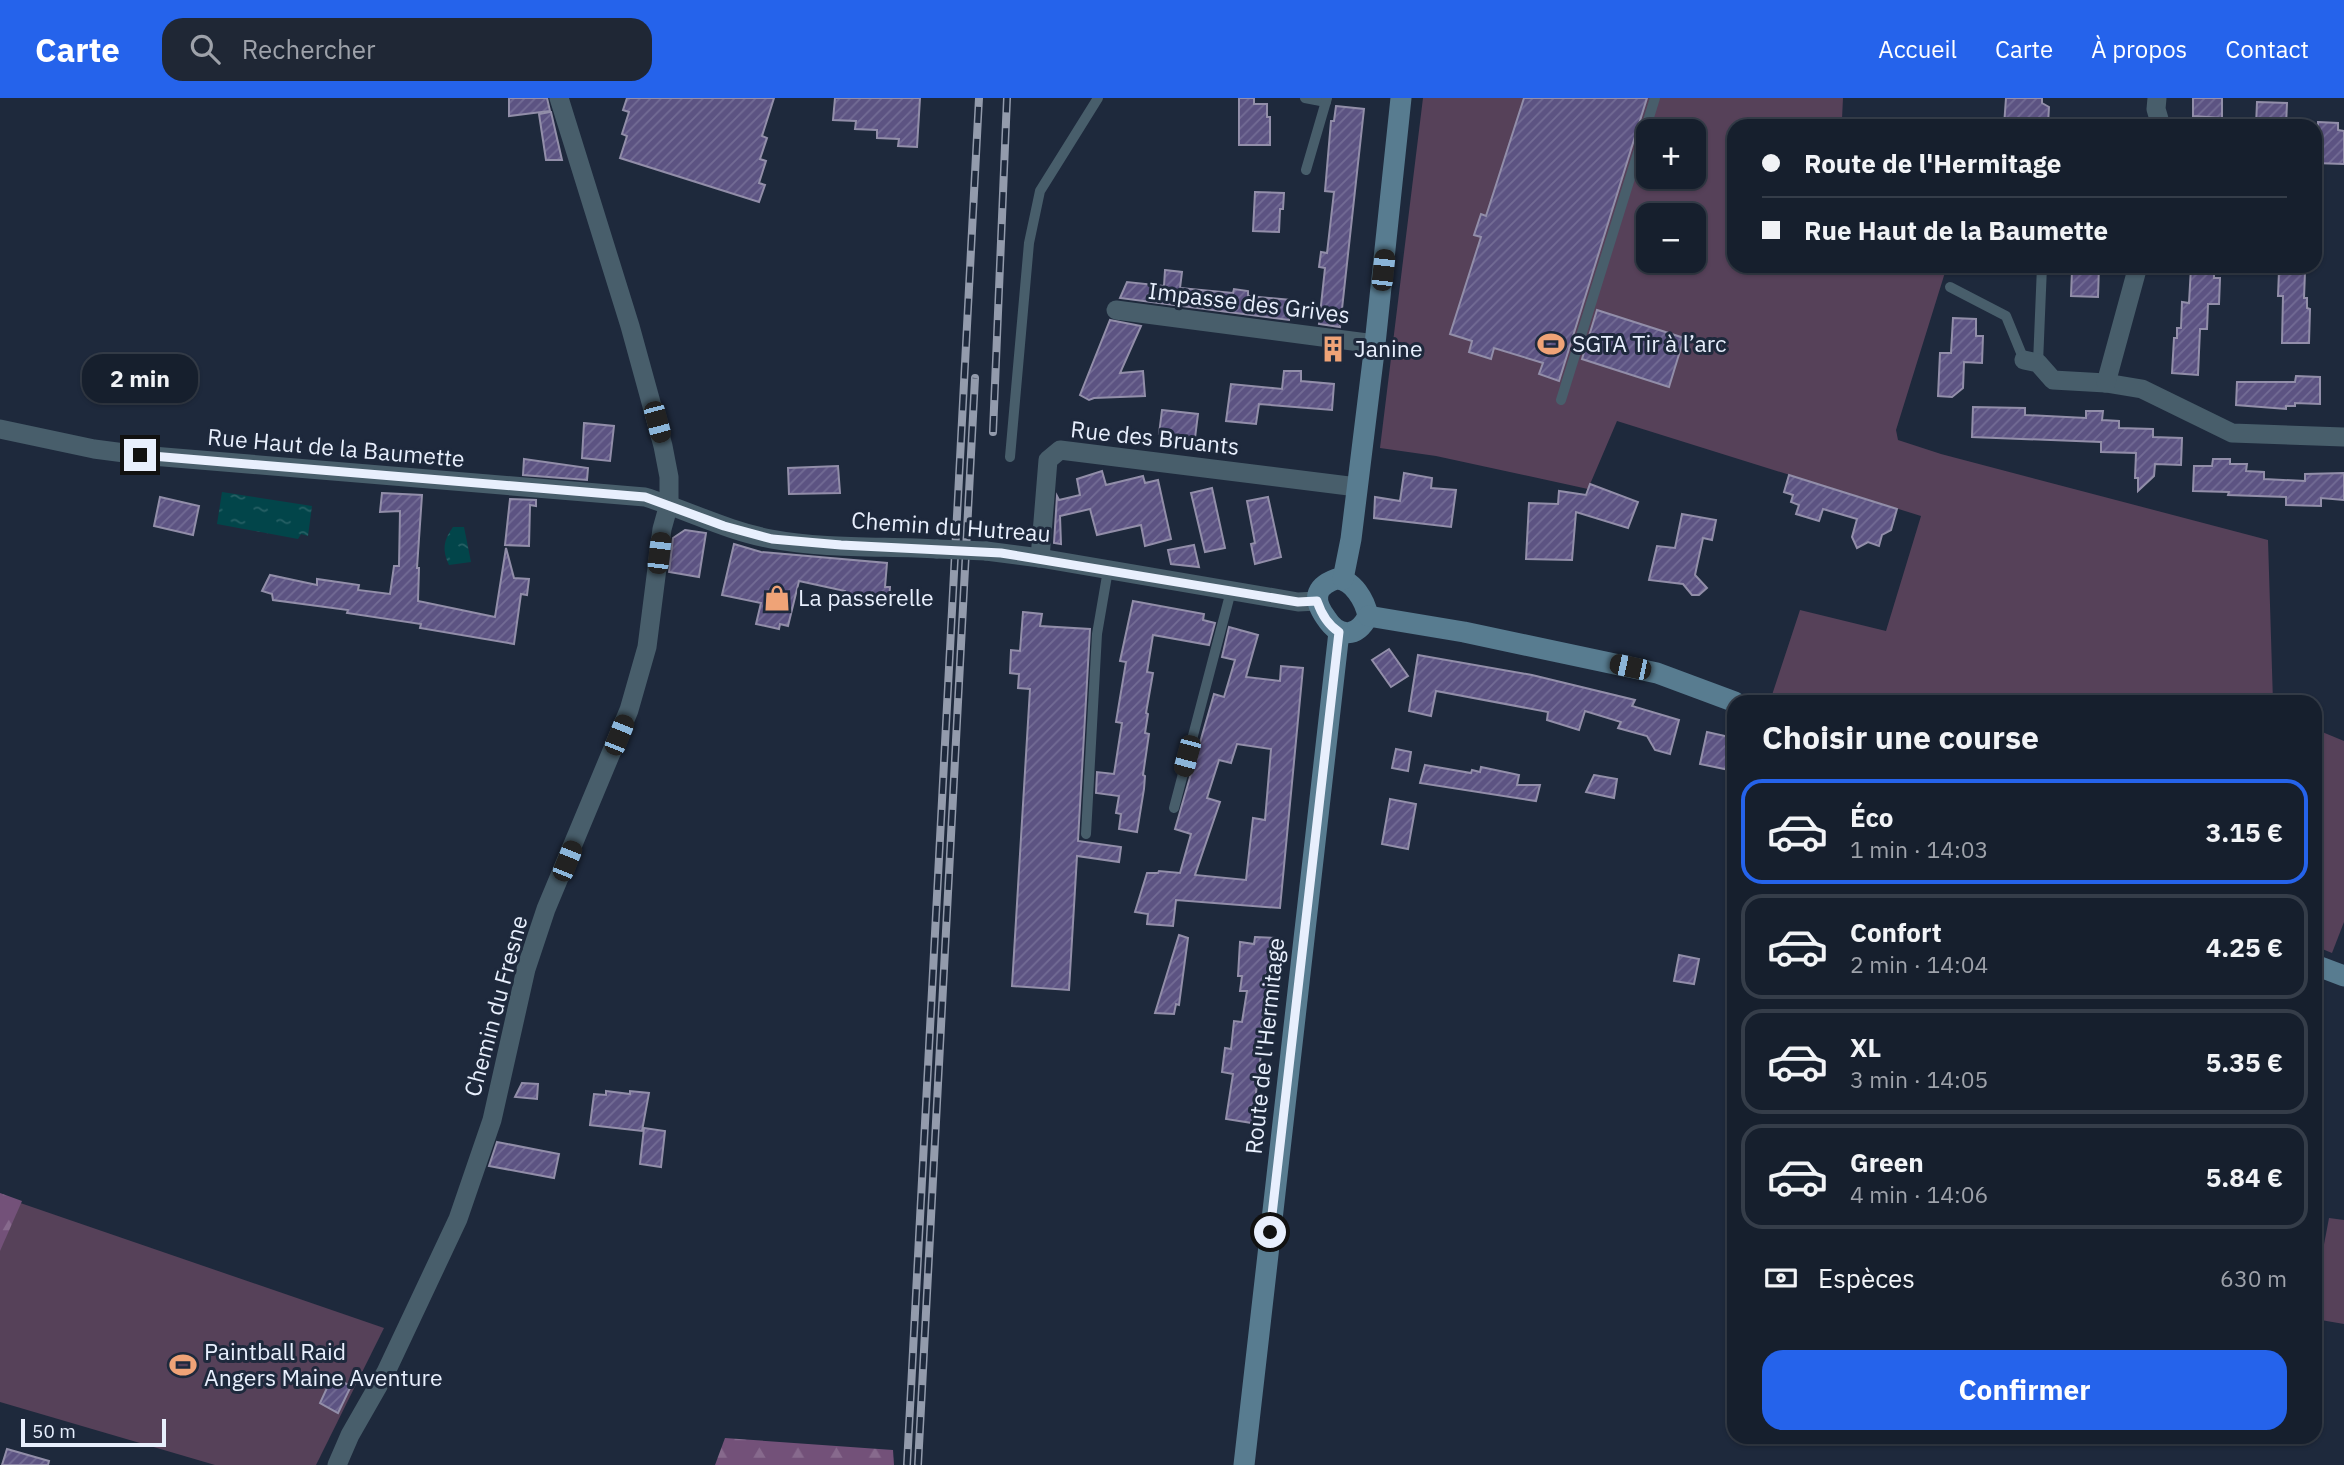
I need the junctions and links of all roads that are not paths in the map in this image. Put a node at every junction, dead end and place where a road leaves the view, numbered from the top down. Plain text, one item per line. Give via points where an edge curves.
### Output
1 (559, 98) edge
2 (1098, 98) edge
3 (1305, 98) edge
4 (1401, 98) edge
5 (1655, 98) edge
6 (2157, 98) edge
7 (1326, 100) edge
8 (2159, 119) edge
9 (1306, 170) dead end
10 (2041, 273) edge
11 (2136, 273) edge
12 (1950, 287) dead end
13 (1116, 310) dead end
14 (1375, 344) junction
15 (2031, 362) junction
16 (2106, 383) junction
17 (1561, 400) dead end
18 (0, 429) edge
19 (2344, 437) edge
20 (1010, 457) dead end
21 (1357, 487) junction
22 (669, 504) junction
23 (1040, 558) junction
24 (1108, 570) junction
25 (1343, 579) junction
26 (1231, 591) junction
27 (1317, 601) junction
28 (1368, 615) junction
29 (1339, 632) junction
30 (1727, 699) edge
31 (1174, 808) dead end
32 (1086, 834) dead end
33 (2322, 968) edge
34 (2344, 976) edge
35 (337, 1465) edge
36 (1244, 1465) edge

1 - 22 street, Chemin du Fresne via 663,446
2 - 20 lane via 1040,191 1028,255
3 - 7 lane
4 - 14 street
5 - 17 lane
6 - 8 street
7 - 9 lane
10 - 15 lane
11 - 16 street
12 - 15 lane via 2006,316
13 - 14 street, Impasse des Grives
14 - 21 street
15 - 16 street via 2053,380
16 - 19 street via 2142,390 2232,433
18 - 22 street, Rue Haut de la Baumette via 140,455 597,492
21 - 23 street, Rue des Bruants via 1060,450 1048,460
21 - 25 street
22 - 23 street, Chemin du Hutreau, bridge via 772,539
22 - 35 street, Chemin du Fresne via 647,647 633,697 546,909 526,969 492,1120 458,1219
23 - 24 street, Chemin du Hutreau
24 - 26 street, Chemin du Hutreau
24 - 32 lane via 1097,634
25 - 27 street via 1326,583
25 - 28 street
26 - 27 street, Chemin du Hutreau
26 - 31 lane
27 - 29 street
28 - 29 street via 1358,629
28 - 30 street via 1657,673
29 - 36 street, Route de l'Hermitage
33 - 34 street

